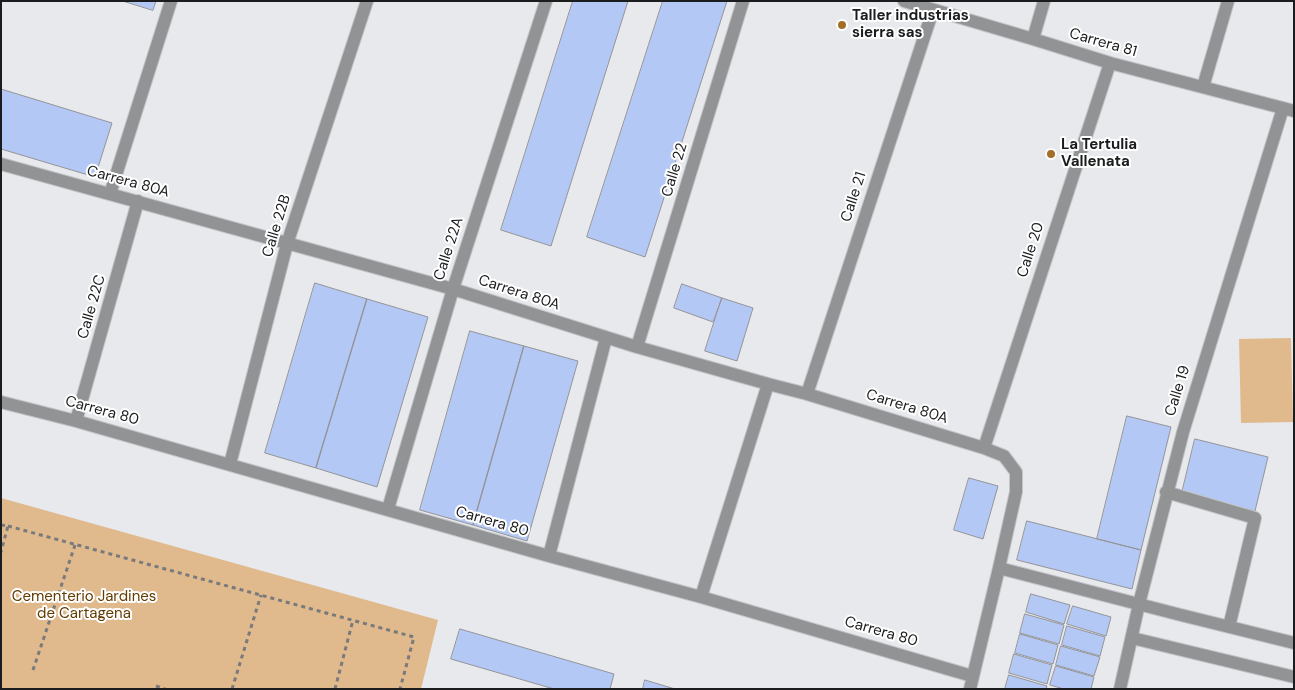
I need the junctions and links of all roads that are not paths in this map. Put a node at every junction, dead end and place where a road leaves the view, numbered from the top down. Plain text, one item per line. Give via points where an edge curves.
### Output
1 (171, 1) edge
2 (367, 1) edge
3 (546, 1) edge
4 (743, 1) edge
5 (904, 1) edge
6 (1044, 1) edge
7 (1228, 1) edge
8 (933, 10) junction
9 (1033, 39) junction
10 (1110, 63) junction
11 (1203, 88) junction
12 (1288, 109) edge
13 (1, 164) edge
14 (110, 194) junction
15 (138, 201) junction
16 (288, 244) junction
17 (454, 289) junction
18 (606, 338) junction
19 (637, 347) junction
20 (768, 384) junction
21 (807, 394) junction
22 (1, 402) edge
23 (76, 421) junction
24 (984, 448) junction
25 (230, 464) junction
26 (1166, 492) junction
27 (388, 509) junction
28 (549, 556) junction
29 (999, 568) junction
30 (701, 596) junction
31 (1139, 604) junction
32 (1229, 627) junction
33 (1132, 638) junction
34 (1294, 643) edge
35 (972, 676) junction
36 (1294, 677) edge
37 (970, 689) edge
38 (1120, 689) edge

1 - 14 street
2 - 16 street, Calle 22B
3 - 17 street, Calle 22A
4 - 19 street, Calle 22
5 - 8 street, Carrera 81
6 - 9 street
7 - 11 street
8 - 9 street, Carrera 81
8 - 21 street, Calle 21
9 - 10 street, Carrera 81
10 - 11 street, Carrera 81
10 - 24 street, Calle 20
11 - 12 street, Carrera 81
12 - 26 street, Calle 19 via 1182,432
13 - 14 street, Carrera 80A
14 - 15 street, Carrera 80A
15 - 16 street, Carrera 80A
15 - 23 street, Calle 22C
16 - 17 street, Carrera 80A
16 - 25 street, Calle 22B
17 - 18 street, Carrera 80A
17 - 27 street, Calle 22A
18 - 19 street, Carrera 80A
18 - 28 street
19 - 20 street, Carrera 80A
20 - 21 street, Carrera 80A
20 - 30 street
21 - 24 street, Carrera 80A
22 - 23 street, Carrera 80
23 - 25 street, Carrera 80
24 - 29 street, Carrera 80A via 1004,456 1016,472 1016,492
25 - 27 street, Carrera 80
26 - 31 street, Calle 19
26 - 32 street via 1255,518
27 - 28 street, Carrera 80
28 - 30 street, Carrera 80
29 - 31 street
29 - 35 street
30 - 35 street, Carrera 80
31 - 32 street
31 - 33 street, Calle 19
32 - 34 street
33 - 36 street
33 - 38 street, Calle 19
35 - 37 street

